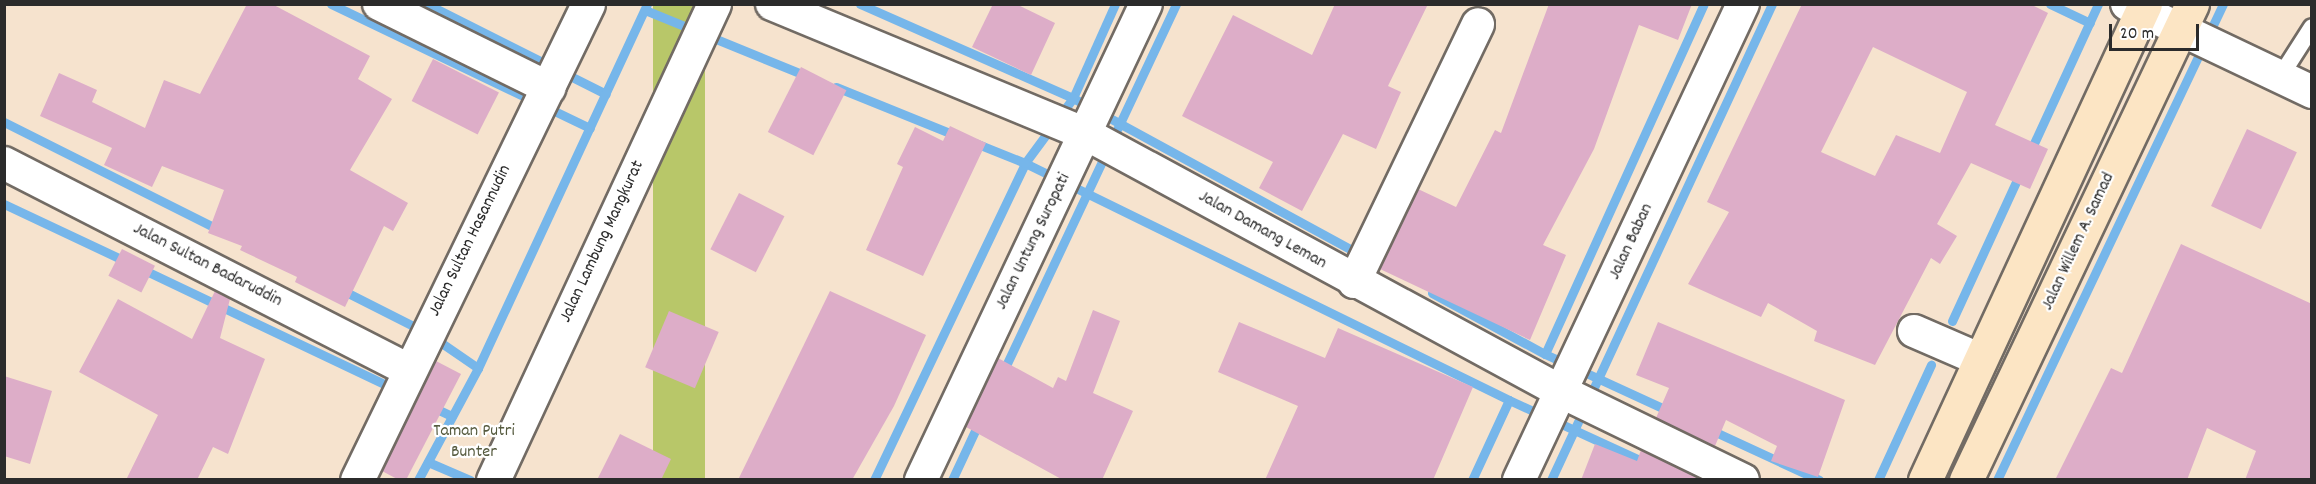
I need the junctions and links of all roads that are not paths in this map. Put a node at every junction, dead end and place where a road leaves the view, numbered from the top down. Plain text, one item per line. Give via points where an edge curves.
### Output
1 (379, 4) edge
2 (588, 4) edge
3 (714, 4) edge
4 (772, 4) edge
5 (1146, 4) edge
6 (1743, 4) edge
7 (2138, 7) edge
8 (2186, 17) edge
9 (1478, 24) dead end
10 (2312, 27) edge
11 (2280, 77) junction
12 (549, 88) junction
13 (2312, 92) edge
14 (1086, 134) junction
15 (4, 163) edge
16 (1354, 282) junction
17 (1914, 331) dead end
18 (1981, 360) junction
19 (410, 370) junction
20 (1569, 375) junction
21 (357, 480) edge
22 (493, 480) edge
23 (921, 480) edge
24 (1519, 480) edge
25 (1743, 480) edge
26 (1925, 480) edge
27 (1966, 480) edge

1 - 12 street
2 - 12 street, Jalan Sultan Hasannudin
3 - 22 street, Jalan Lambung Mangkurat
4 - 14 street, Jalan Damang Leman
5 - 14 street, Jalan Untung Suropati
6 - 20 street, Jalan Baban
7 - 8 street
7 - 18 main road
8 - 11 street
8 - 27 main road, Jalan Willem A. Samad
9 - 16 street
10 - 11 lane
11 - 13 street
12 - 19 street, Jalan Sultan Hasannudin
14 - 16 street, Jalan Damang Leman
14 - 23 street, Jalan Untung Suropati
15 - 19 street, Jalan Sultan Badaruddin
16 - 20 street, Jalan Damang Leman
17 - 18 street
18 - 26 main road
19 - 21 street, Jalan Sultan Hasannudin
20 - 24 street, Jalan Baban
20 - 25 street, Jalan Damang Leman

